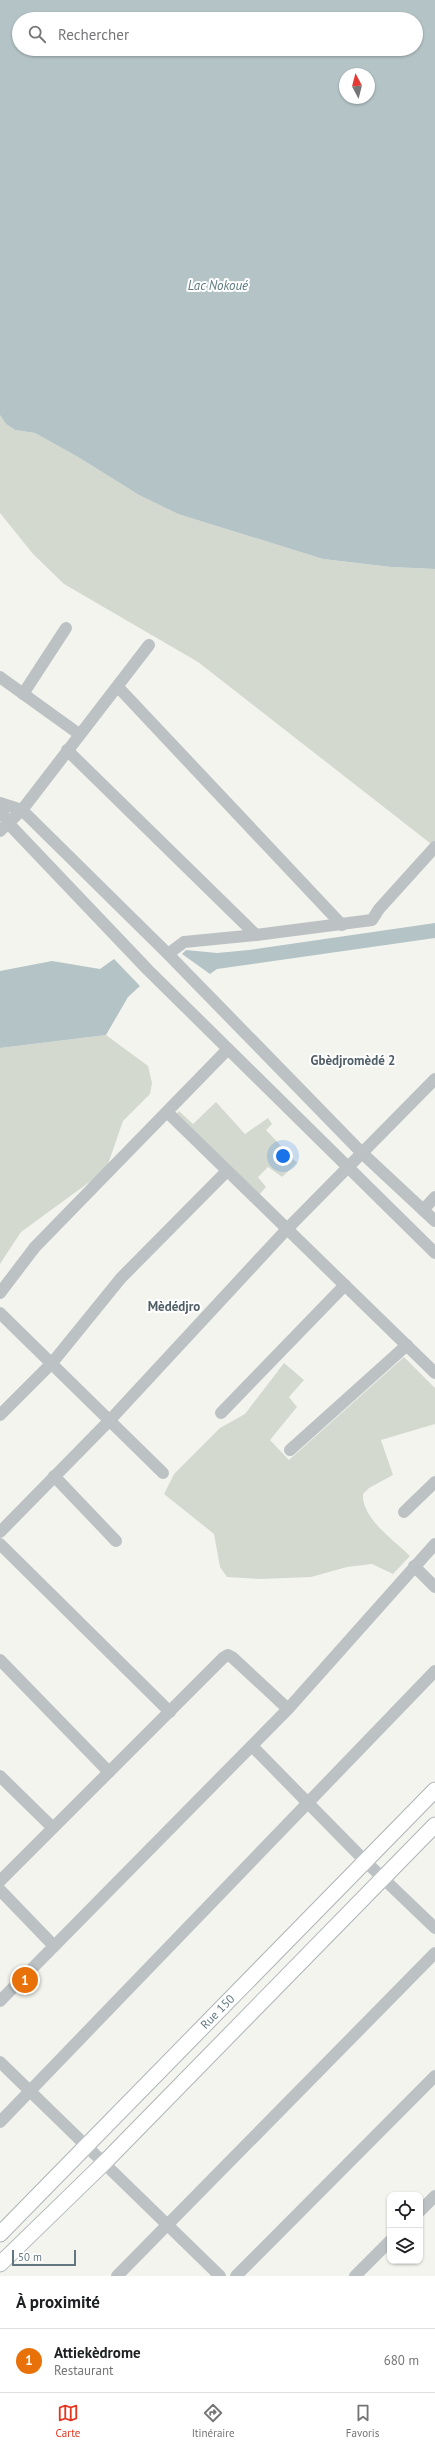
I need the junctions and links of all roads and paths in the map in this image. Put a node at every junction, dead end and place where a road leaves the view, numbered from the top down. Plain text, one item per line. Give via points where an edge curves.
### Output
1 (66, 628) dead end
2 (149, 645) dead end
3 (0, 677) edge
4 (118, 687) junction
5 (23, 694) junction
6 (79, 734) junction
7 (67, 750) junction
8 (0, 803) edge
9 (0, 808) edge
10 (22, 810) junction
11 (4, 827) edge
12 (435, 847) edge
13 (342, 925) junction
14 (256, 935) junction
15 (168, 954) junction
16 (228, 1049) junction
17 (435, 1079) edge
18 (166, 1112) junction
19 (362, 1153) junction
20 (347, 1168) junction
21 (227, 1171) junction
22 (435, 1197) edge
23 (423, 1210) junction
24 (435, 1221) edge
25 (287, 1229) junction
26 (435, 1253) edge
27 (345, 1286) junction
28 (0, 1293) edge
29 (0, 1313) edge
30 (407, 1345) junction
31 (52, 1363) junction
32 (435, 1373) edge
33 (221, 1413) dead end
34 (0, 1415) edge
35 (110, 1420) junction
36 (290, 1450) dead end
37 (163, 1473) dead end
38 (54, 1476) junction
39 (435, 1482) edge
40 (404, 1512) dead end
41 (0, 1532) edge
42 (116, 1541) dead end
43 (0, 1544) edge
44 (435, 1544) edge
45 (414, 1566) junction
46 (435, 1587) edge
47 (0, 1660) edge
48 (435, 1671) edge
49 (288, 1709) junction
50 (170, 1712) junction
51 (252, 1746) junction
52 (110, 1772) junction
53 (0, 1776) edge
54 (435, 1790) edge
55 (308, 1801) junction
56 (435, 1825) edge
57 (52, 1828) junction
58 (365, 1861) junction
59 (385, 1878) junction
60 (0, 1880) edge
61 (0, 1890) edge
62 (435, 1928) edge
63 (54, 1946) junction
64 (435, 1953) edge
65 (0, 2001) edge
66 (0, 2062) edge
67 (435, 2076) edge
68 (30, 2090) junction
69 (0, 2122) edge
70 (86, 2145) junction
71 (105, 2162) junction
72 (435, 2196) edge
73 (423, 2208) edge
74 (167, 2224) junction
75 (0, 2234) edge
76 (387, 2244) edge
77 (0, 2264) edge
78 (117, 2276) edge
79 (220, 2276) edge
80 (236, 2276) edge
81 (355, 2276) edge

1 - 5 street
2 - 4 street
3 - 5 street
4 - 6 street
4 - 13 street
5 - 6 street
6 - 7 street
7 - 10 street
7 - 14 street
8 - 10 street
9 - 11 street
10 - 11 street
10 - 15 street
11 - 16 street
12 - 13 street via 372,920
13 - 14 street
14 - 15 street via 184,942
15 - 19 street
16 - 18 street
16 - 20 street
17 - 19 street
18 - 21 street
18 - 28 street via 35,1247
19 - 20 street
19 - 23 street
20 - 25 street
20 - 26 street
21 - 25 street
21 - 31 street via 121,1278
22 - 23 street
23 - 24 street
25 - 27 street
25 - 35 street
27 - 30 street
27 - 33 street
29 - 31 street
30 - 32 street
30 - 36 street
31 - 34 street
31 - 35 street
35 - 37 street
35 - 38 street
38 - 41 street
38 - 42 street
39 - 40 street
43 - 50 street
44 - 45 street
45 - 46 street
45 - 49 street
47 - 52 street
48 - 55 street
49 - 50 street via 228,1655
49 - 51 street
50 - 52 street
51 - 55 street
51 - 63 street
52 - 57 street
53 - 57 street
54 - 58 main road, Rue 150
55 - 58 street
55 - 68 street
56 - 59 main road
57 - 60 street
58 - 59 street
58 - 70 main road, Rue 150
59 - 62 street
59 - 71 main road
61 - 63 street
63 - 65 street
64 - 74 street
66 - 68 street
67 - 80 street
68 - 69 street
68 - 70 street
70 - 71 street
70 - 75 main road, Rue 150
71 - 74 street
71 - 77 main road
72 - 73 street
74 - 78 street
74 - 79 street
76 - 81 street

